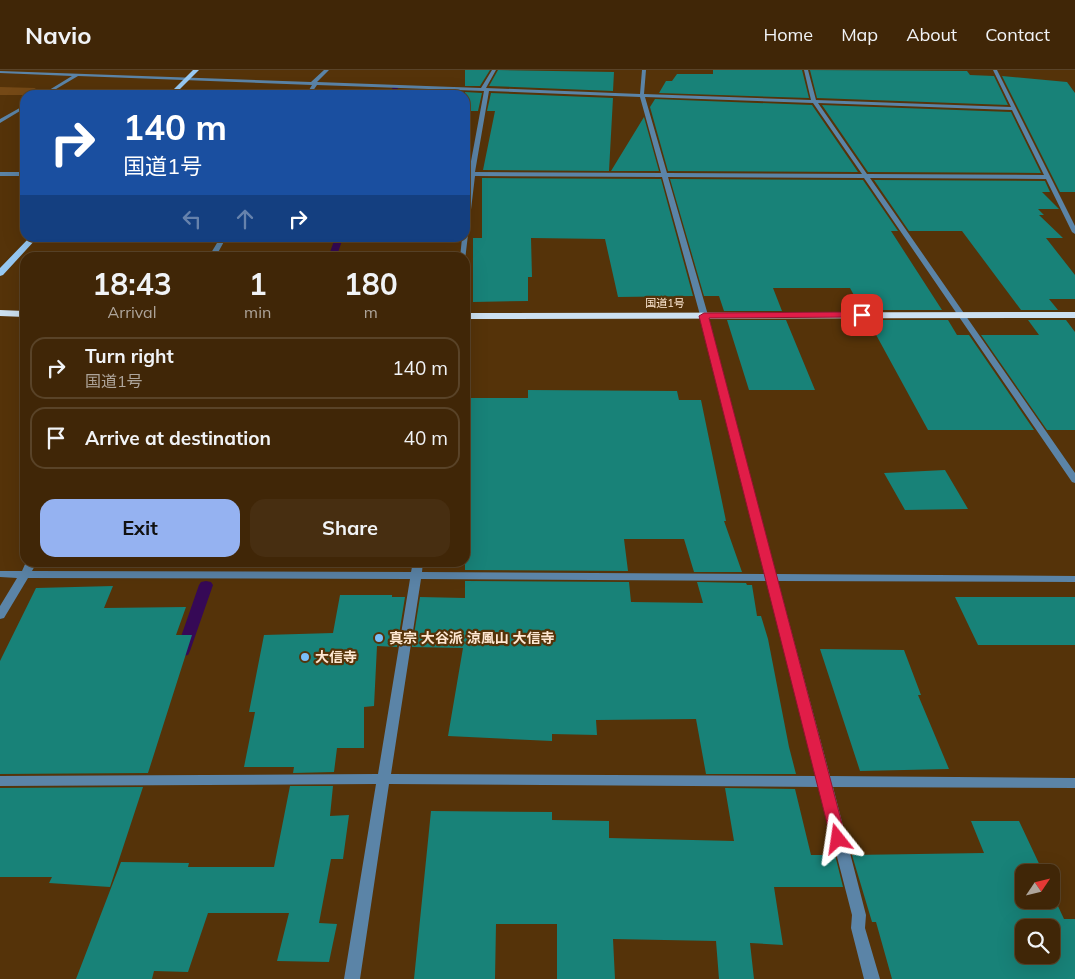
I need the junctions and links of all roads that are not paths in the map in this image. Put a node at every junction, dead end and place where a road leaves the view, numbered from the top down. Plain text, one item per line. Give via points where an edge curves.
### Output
1 (84, 70) edge
2 (196, 70) edge
3 (326, 70) edge
4 (494, 70) edge
5 (644, 70) edge
6 (806, 70) edge
7 (994, 70) edge
8 (0, 72) edge
9 (76, 75) junction
10 (187, 79) junction
11 (314, 83) junction
12 (485, 89) junction
13 (51, 90) edge
14 (176, 90) edge
15 (310, 90) edge
16 (642, 95) junction
17 (814, 101) junction
18 (20, 109) edge
19 (1013, 109) junction
20 (1, 119) edge
21 (470, 164) edge
22 (0, 174) edge
23 (20, 174) edge
24 (470, 174) edge
25 (664, 174) junction
26 (863, 175) junction
27 (1046, 177) junction
28 (1075, 232) edge
29 (30, 242) edge
30 (20, 252) edge
31 (20, 252) edge
32 (0, 273) edge
33 (0, 314) edge
34 (20, 314) edge
35 (961, 314) junction
36 (1075, 315) edge
37 (470, 316) edge
38 (704, 316) junction
39 (1075, 480) edge
40 (29, 567) edge
41 (417, 567) edge
42 (0, 574) edge
43 (25, 574) junction
44 (416, 576) junction
45 (771, 579) junction
46 (1075, 579) edge
47 (0, 615) edge
48 (385, 779) junction
49 (0, 780) edge
50 (823, 782) junction
51 (1075, 783) edge
52 (352, 979) edge
53 (872, 979) edge

1 - 9 street
2 - 10 main road
3 - 11 street
4 - 12 street
5 - 16 street
6 - 17 street
7 - 19 street
8 - 9 street
9 - 10 street
9 - 13 street
10 - 11 street
10 - 14 main road
11 - 12 street
11 - 15 street
12 - 16 street
12 - 21 street
16 - 17 street
16 - 25 street
17 - 19 street
17 - 26 street
18 - 20 street
19 - 27 street
22 - 23 street
24 - 25 street
25 - 26 street
25 - 38 street
26 - 27 street
26 - 35 street
27 - 28 street
29 - 31 main road
30 - 32 main road
33 - 34 highway
35 - 36 highway, 国道1号
35 - 38 highway, 国道1号
35 - 39 street
37 - 38 highway, 国道1号
38 - 45 street
40 - 43 street
41 - 44 street
42 - 43 street
43 - 44 street
43 - 47 street
44 - 45 street
44 - 48 street
45 - 46 street
45 - 50 street
48 - 49 street
48 - 50 street
48 - 52 street
50 - 51 street
50 - 53 street via 859,915 858,928

